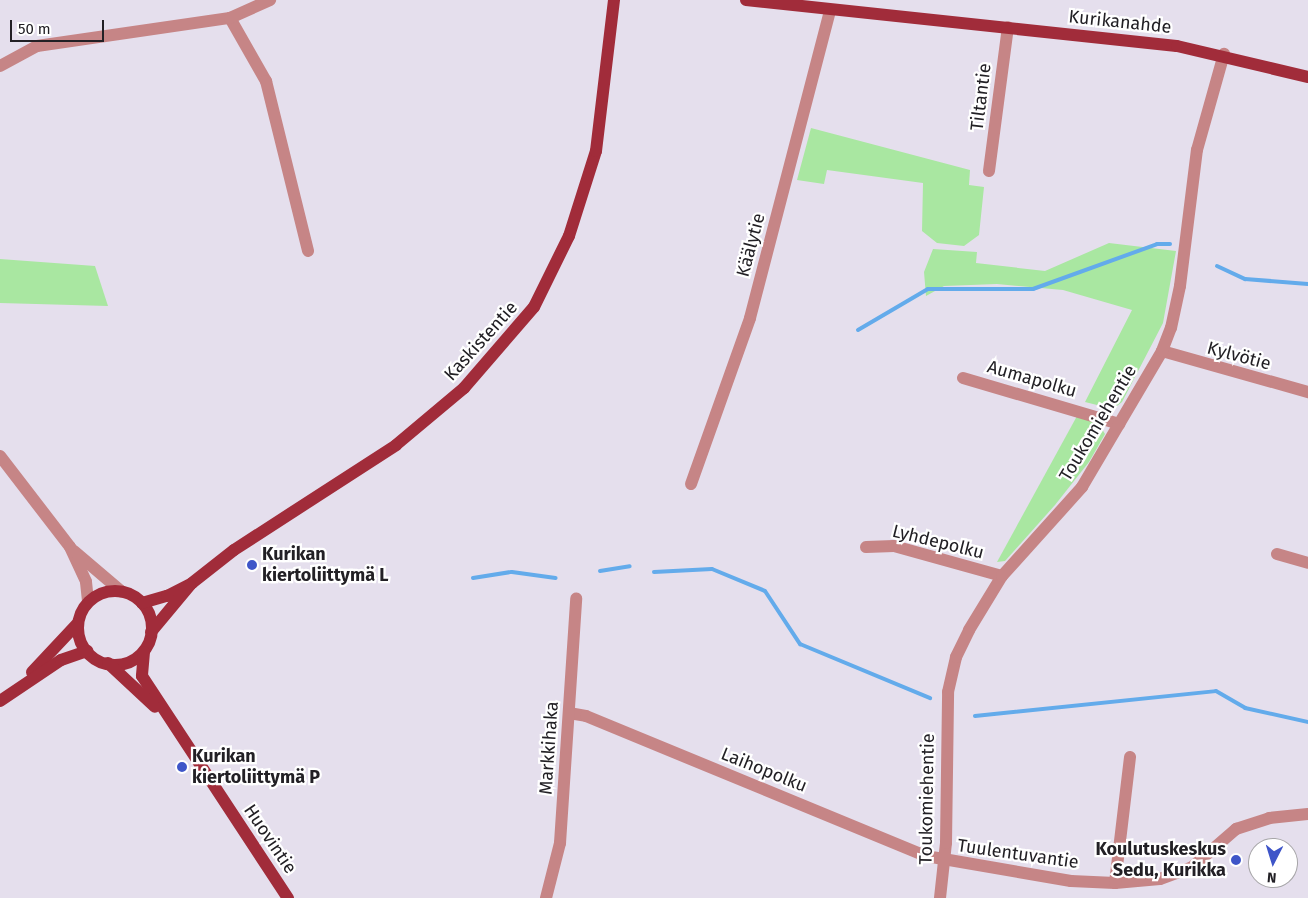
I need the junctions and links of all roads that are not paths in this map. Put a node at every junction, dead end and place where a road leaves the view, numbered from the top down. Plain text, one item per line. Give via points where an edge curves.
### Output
1 (270, 0) edge
2 (614, 0) edge
3 (746, 0) edge
4 (830, 11) junction
5 (230, 18) junction
6 (1008, 27) junction
7 (1224, 54) junction
8 (0, 66) edge
9 (1308, 76) edge
10 (989, 171) dead end
11 (308, 251) dead end
12 (1162, 351) junction
13 (963, 378) dead end
14 (1308, 392) edge
15 (1119, 424) junction
16 (0, 456) edge
17 (690, 484) dead end
18 (70, 547) junction
19 (866, 547) dead end
20 (1277, 554) dead end
21 (1308, 563) edge
22 (1002, 576) junction
23 (192, 582) junction
24 (122, 592) junction
25 (576, 599) dead end
26 (88, 601) junction
27 (142, 603) junction
28 (78, 623) junction
29 (151, 632) junction
30 (87, 651) junction
31 (144, 652) junction
32 (108, 663) junction
33 (17, 688) junction
34 (0, 701) edge
35 (568, 713) junction
36 (173, 724) junction
37 (1130, 757) dead end
38 (1308, 814) edge
39 (945, 861) junction
40 (1115, 883) junction
41 (288, 898) edge
42 (546, 898) edge
43 (940, 898) edge

1 - 5 street
2 - 23 main road, Kaskistentie via 591,169 569,236 534,308 464,388 396,445 234,550
3 - 4 main road, Kurikanahde
4 - 6 main road, Kurikanahde
4 - 17 street, Käälytie via 750,318
5 - 8 street via 37,46
5 - 11 street via 266,81
6 - 7 main road, Kurikanahde
6 - 10 street, Tiltantie
7 - 9 main road, Kurikanahde
7 - 12 street, Toukomiehentie via 1197,150 1180,286 1171,328
12 - 14 street, Kylvötie
12 - 15 street, Toukomiehentie
13 - 15 street, Aumapolku
15 - 22 street, Toukomiehentie via 1082,487
16 - 18 street
18 - 24 street
18 - 26 street via 86,582
19 - 22 street, Lyhdepolku via 894,546
20 - 21 street
22 - 39 street, Toukomiehentie via 956,657 948,692
23 - 27 main road, Kaskistentie via 167,596
23 - 29 main road, Kaskistentie
24 - 26 main road via 111,591
24 - 27 main road
25 - 35 street, Markkihaka
26 - 28 main road
27 - 29 main road via 148,611
28 - 30 main road via 80,638
28 - 33 main road
29 - 31 main road
30 - 32 main road
30 - 33 main road via 72,654
31 - 32 main road via 124,664
31 - 36 main road, Huovintie via 142,676
32 - 36 main road, Huovintie
33 - 34 main road
35 - 39 street, Laihopolku via 590,718
35 - 42 street, Markkihaka via 560,843
36 - 41 main road, Huovintie
37 - 40 street
38 - 40 street, Tuulentuvantie via 1269,818 1236,829 1191,868 1183,871 1160,879
39 - 40 street, Tuulentuvantie via 1071,881
39 - 43 street, Toukomiehentie

